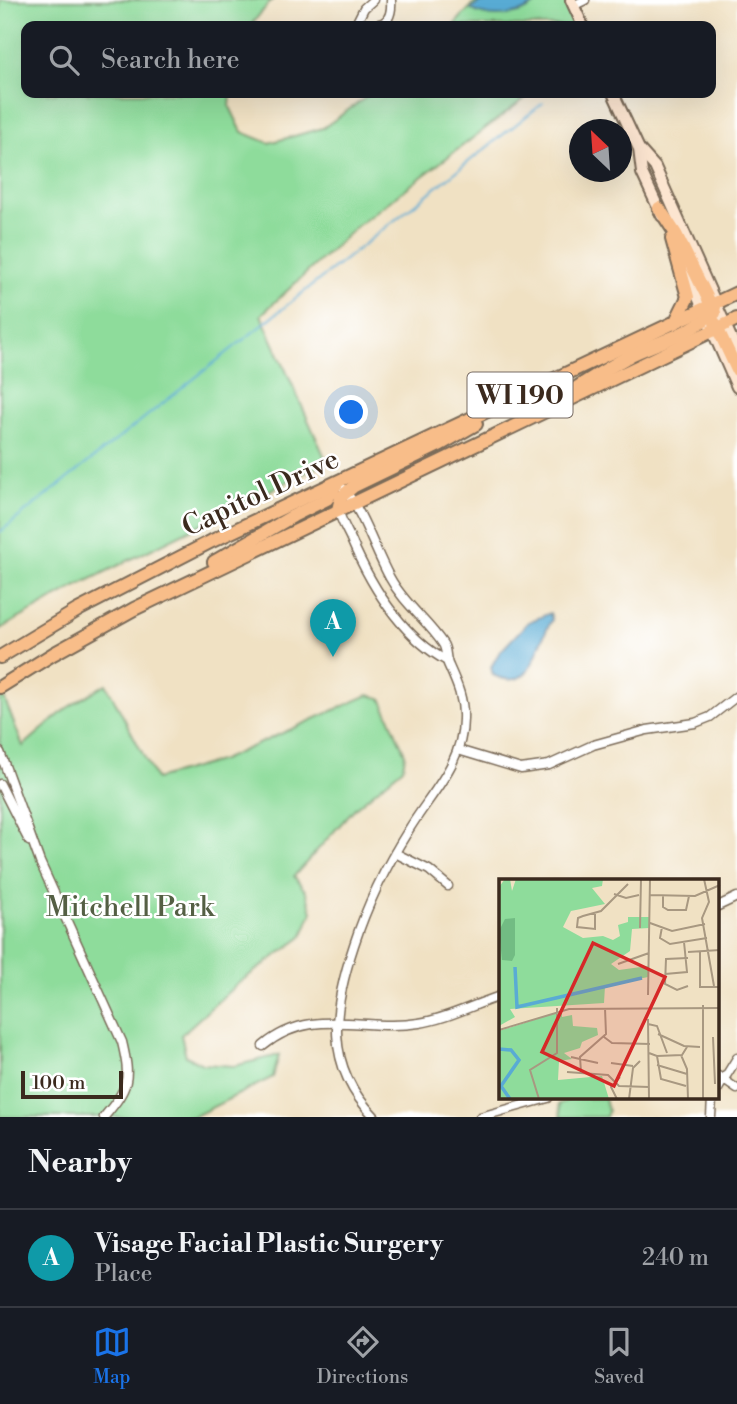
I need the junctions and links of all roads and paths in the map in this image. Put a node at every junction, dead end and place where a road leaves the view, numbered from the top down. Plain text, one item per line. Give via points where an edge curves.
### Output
1 (391, 0) edge
2 (585, 0) edge
3 (367, 2) edge
4 (572, 3) edge
5 (358, 21) edge
6 (385, 21) edge
7 (581, 21) edge
8 (615, 98) edge
9 (639, 149) junction
10 (659, 208) junction
11 (672, 239) junction
12 (737, 293) edge
13 (710, 310) junction
14 (737, 319) edge
15 (675, 323) junction
16 (718, 328) junction
17 (737, 351) edge
18 (737, 370) edge
19 (737, 387) edge
20 (541, 413) junction
21 (342, 487) junction
22 (354, 503) junction
23 (338, 510) junction
24 (180, 587) junction
25 (394, 587) junction
26 (381, 594) junction
27 (0, 657) edge
28 (447, 661) junction
29 (0, 687) edge
30 (737, 696) edge
31 (458, 750) junction
32 (0, 752) edge
33 (0, 784) edge
34 (396, 853) junction
35 (40, 862) junction
36 (448, 886) dead end
37 (737, 897) edge
38 (720, 905) edge
39 (499, 997) edge
40 (336, 1022) junction
41 (263, 1046) dead end
42 (737, 1058) edge
43 (720, 1081) edge
44 (720, 1082) edge
45 (737, 1089) edge
46 (541, 1100) edge
47 (104, 1117) edge
48 (375, 1117) edge
49 (480, 1117) edge

1 - 6 street via 391,13
2 - 4 street
3 - 5 street
4 - 7 street
8 - 9 street
9 - 10 street via 642,173
9 - 13 street via 655,167
10 - 11 street
10 - 13 main road via 676,234
11 - 13 street
11 - 15 main road via 688,297
12 - 13 main road, WI 190
13 - 15 main road, WI 190
13 - 16 main road
13 - 20 main road
14 - 16 main road, Capitol Drive / WI 190
15 - 21 main road, Capitol Drive / WI 190 via 535,388 462,432
16 - 17 street
16 - 18 main road
16 - 19 street
16 - 20 main road, Capitol Drive / WI 190
20 - 22 main road, Capitol Drive / WI 190
21 - 22 street
21 - 23 main road
21 - 24 main road via 217,560
21 - 27 main road, Capitol Drive via 212,541 102,596
22 - 23 main road, WI 190
22 - 25 street
23 - 24 main road, Capitol Drive / WI 190
23 - 26 street
24 - 29 main road, Capitol Drive / WI 190
25 - 26 street
25 - 28 street via 443,644
26 - 28 street via 405,626
28 - 31 street via 462,703
30 - 31 street via 695,723 593,745 549,765 521,769
31 - 34 street via 450,771
32 - 35 street
33 - 35 street
34 - 36 street
34 - 40 street via 357,936
35 - 47 street via 122,1042 127,1081
37 - 38 street
39 - 40 street via 416,1024
40 - 41 street via 296,1026
40 - 48 street via 343,1068
42 - 43 street
44 - 45 street
46 - 49 street

